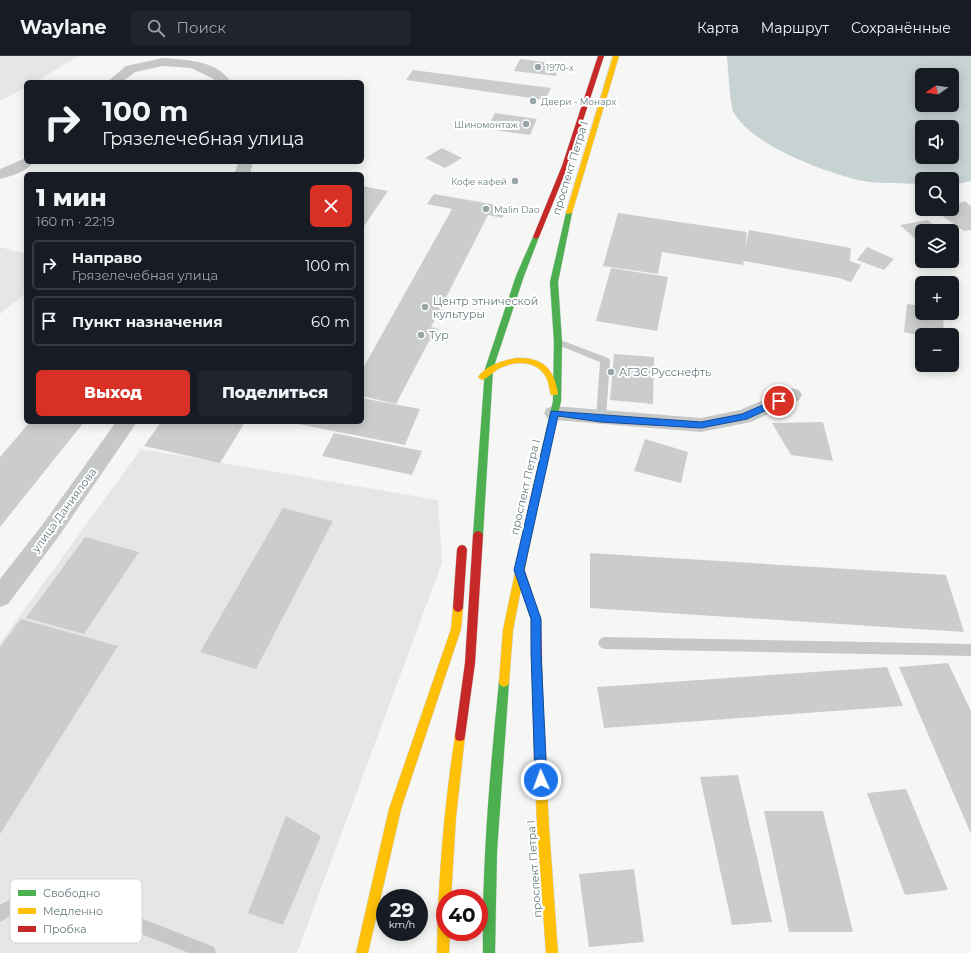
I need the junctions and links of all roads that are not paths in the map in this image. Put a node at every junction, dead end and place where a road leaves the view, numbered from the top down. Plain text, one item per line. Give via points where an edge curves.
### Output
1 (601, 56) edge
2 (616, 56) edge
3 (117, 80) edge
4 (222, 80) edge
5 (24, 163) edge
6 (0, 174) edge
7 (520, 276) junction
8 (488, 341) dead end
9 (558, 342) junction
10 (478, 366) dead end
11 (489, 370) junction
12 (792, 394) dead end
13 (556, 407) junction
14 (601, 418) junction
15 (126, 424) edge
16 (463, 543) dead end
17 (519, 570) junction
18 (0, 597) edge
19 (604, 643) dead end
20 (971, 650) edge
21 (10, 908) edge
22 (0, 914) edge
23 (142, 927) edge
24 (208, 953) edge
25 (362, 953) edge
26 (443, 953) edge
27 (489, 953) edge
28 (552, 953) edge

1 - 7 main road, проспект Петра I via 565,166
2 - 9 main road, проспект Петра I via 565,227 554,282
3 - 4 street via 131,69 163,62 194,64
5 - 6 street via 10,172
7 - 8 main road via 508,294
7 - 11 main road, проспект Петра I
9 - 13 main road, проспект Петра I
9 - 14 lane via 605,360
10 - 11 main road via 477,381
11 - 13 main road via 511,361 521,360 536,364 547,372 551,379
11 - 26 main road via 470,663 451,807 444,898
12 - 14 street via 744,417 701,425
13 - 14 street
13 - 17 main road, проспект Петра I
15 - 18 street, улица Даниялова
16 - 25 main road via 456,629 395,808
17 - 27 main road via 508,630 493,809 488,899
17 - 28 main road, проспект Петра I via 536,619 543,827
19 - 20 lane
21 - 22 lane
23 - 24 lane

